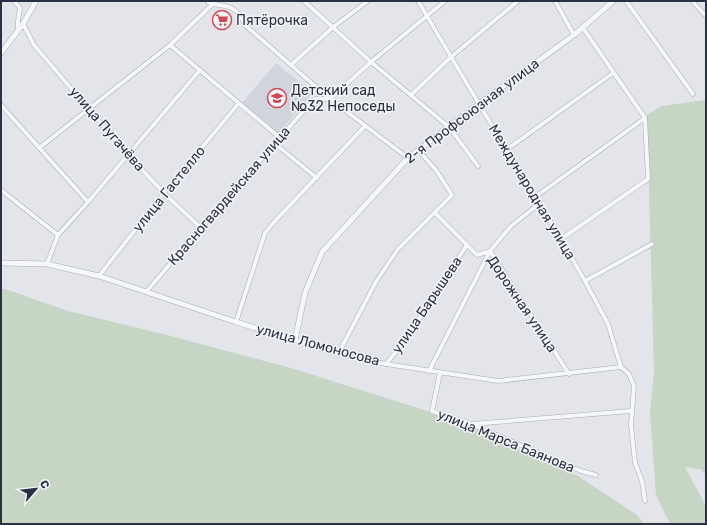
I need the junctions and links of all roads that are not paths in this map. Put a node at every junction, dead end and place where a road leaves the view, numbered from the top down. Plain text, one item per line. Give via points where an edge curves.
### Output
1 (14, 1) edge
2 (36, 1) edge
3 (304, 1) edge
4 (368, 1) edge
5 (418, 1) edge
6 (445, 1) edge
7 (518, 1) edge
8 (555, 1) edge
9 (613, 1) edge
10 (626, 1) edge
11 (692, 1) edge
12 (212, 2) edge
13 (427, 16) junction
14 (706, 16) edge
15 (23, 24) junction
16 (333, 27) junction
17 (583, 28) junction
18 (18, 29) junction
19 (574, 35) junction
20 (170, 44) junction
21 (1, 53) edge
22 (451, 57) junction
23 (371, 62) junction
24 (291, 65) junction
25 (200, 70) junction
26 (613, 73) junction
27 (693, 94) dead end
28 (411, 95) junction
29 (330, 99) junction
30 (239, 103) junction
31 (479, 104) junction
32 (1, 105) edge
33 (89, 109) junction
34 (645, 118) junction
35 (365, 126) junction
36 (449, 127) junction
37 (279, 137) junction
38 (274, 143) junction
39 (39, 148) junction
40 (418, 150) junction
41 (506, 150) junction
42 (128, 155) junction
43 (408, 158) junction
44 (478, 166) dead end
45 (317, 178) junction
46 (1, 190) edge
47 (164, 193) junction
48 (535, 197) junction
49 (88, 202) junction
50 (435, 213) junction
51 (201, 228) junction
52 (58, 235) junction
53 (561, 239) junction
54 (652, 244) dead end
55 (467, 245) junction
56 (490, 251) junction
57 (1, 263) edge
58 (47, 264) junction
59 (99, 276) junction
60 (585, 281) junction
61 (146, 292) junction
62 (236, 322) junction
63 (294, 340) junction
64 (338, 354) junction
65 (386, 364) junction
66 (621, 367) junction
67 (429, 371) junction
68 (440, 372) junction
69 (570, 374) junction
70 (631, 411) junction
71 (471, 424) junction
72 (596, 475) dead end
73 (645, 501) dead end

1 - 18 street via 20,8
2 - 15 street
3 - 16 street
4 - 16 street
5 - 13 street, Международная улица
6 - 13 street
7 - 22 street
8 - 19 street
9 - 17 street, 2-я Профсоюзная улица
10 - 27 street
11 - 14 street
12 - 20 street
12 - 24 street via 229,6 242,16 245,25
13 - 22 street, Международная улица
13 - 23 street
15 - 18 street
15 - 33 street, улица Пугачёва via 34,45
16 - 23 street
16 - 24 street
17 - 19 street, 2-я Профсоюзная улица
17 - 26 street
18 - 21 street
19 - 31 street, 2-я Профсоюзная улица
20 - 25 street
20 - 33 street
22 - 28 street
22 - 31 street, Международная улица
23 - 28 street
23 - 29 street
24 - 29 street
25 - 30 street
25 - 42 street
26 - 34 street
26 - 41 street
28 - 36 street
29 - 35 street
29 - 37 street, Красногвардейская улица via 314,99
30 - 37 street
30 - 47 street, улица Гастелло
31 - 36 street, 2-я Профсоюзная улица
31 - 41 street, Международная улица
32 - 39 street
33 - 39 street
33 - 42 street, улица Пугачёва
34 - 48 street
34 - 53 street via 648,179
35 - 43 street
35 - 45 street
36 - 40 street, 2-я Профсоюзная улица
36 - 44 street
37 - 38 street, Красногвардейская улица
38 - 45 street
38 - 51 street, Красногвардейская улица
39 - 49 street
40 - 43 street, 2-я Профсоюзная улица
40 - 50 street via 436,170 452,195
41 - 48 street, Международная улица
42 - 47 street, улица Пугачёва
42 - 49 street
43 - 63 street, 2-я Профсоюзная улица via 322,252 305,293
45 - 62 street via 265,233
46 - 52 street
47 - 51 street, улица Пугачёва
47 - 59 street, улица Гастелло
48 - 53 street, Международная улица
48 - 56 street via 535,208 511,226
49 - 52 street
50 - 55 street, Дорожная улица
50 - 64 street via 398,249 381,274
51 - 61 street, Красногвардейская улица
52 - 58 street
53 - 60 street, Международная улица
54 - 60 street
55 - 56 street, Дорожная улица via 477,255
55 - 65 street, улица Барышева via 403,343
56 - 67 street
56 - 69 street, Дорожная улица
57 - 58 street, улица Ломоносова
58 - 59 street, улица Ломоносова
59 - 61 street, улица Ломоносова
60 - 66 street, Международная улица via 608,324
61 - 62 street, улица Ломоносова
62 - 63 street, улица Ломоносова
63 - 64 street, улица Ломоносова
64 - 65 street, улица Ломоносова
65 - 67 street, улица Ломоносова
66 - 69 street, улица Ломоносова
66 - 70 street via 629,374 634,386
67 - 68 street, улица Ломоносова
68 - 69 street, улица Ломоносова via 498,381
68 - 71 street, улица Марса Баянова via 432,411
70 - 71 street
70 - 73 street via 635,464 642,480
71 - 72 street, улица Марса Баянова

